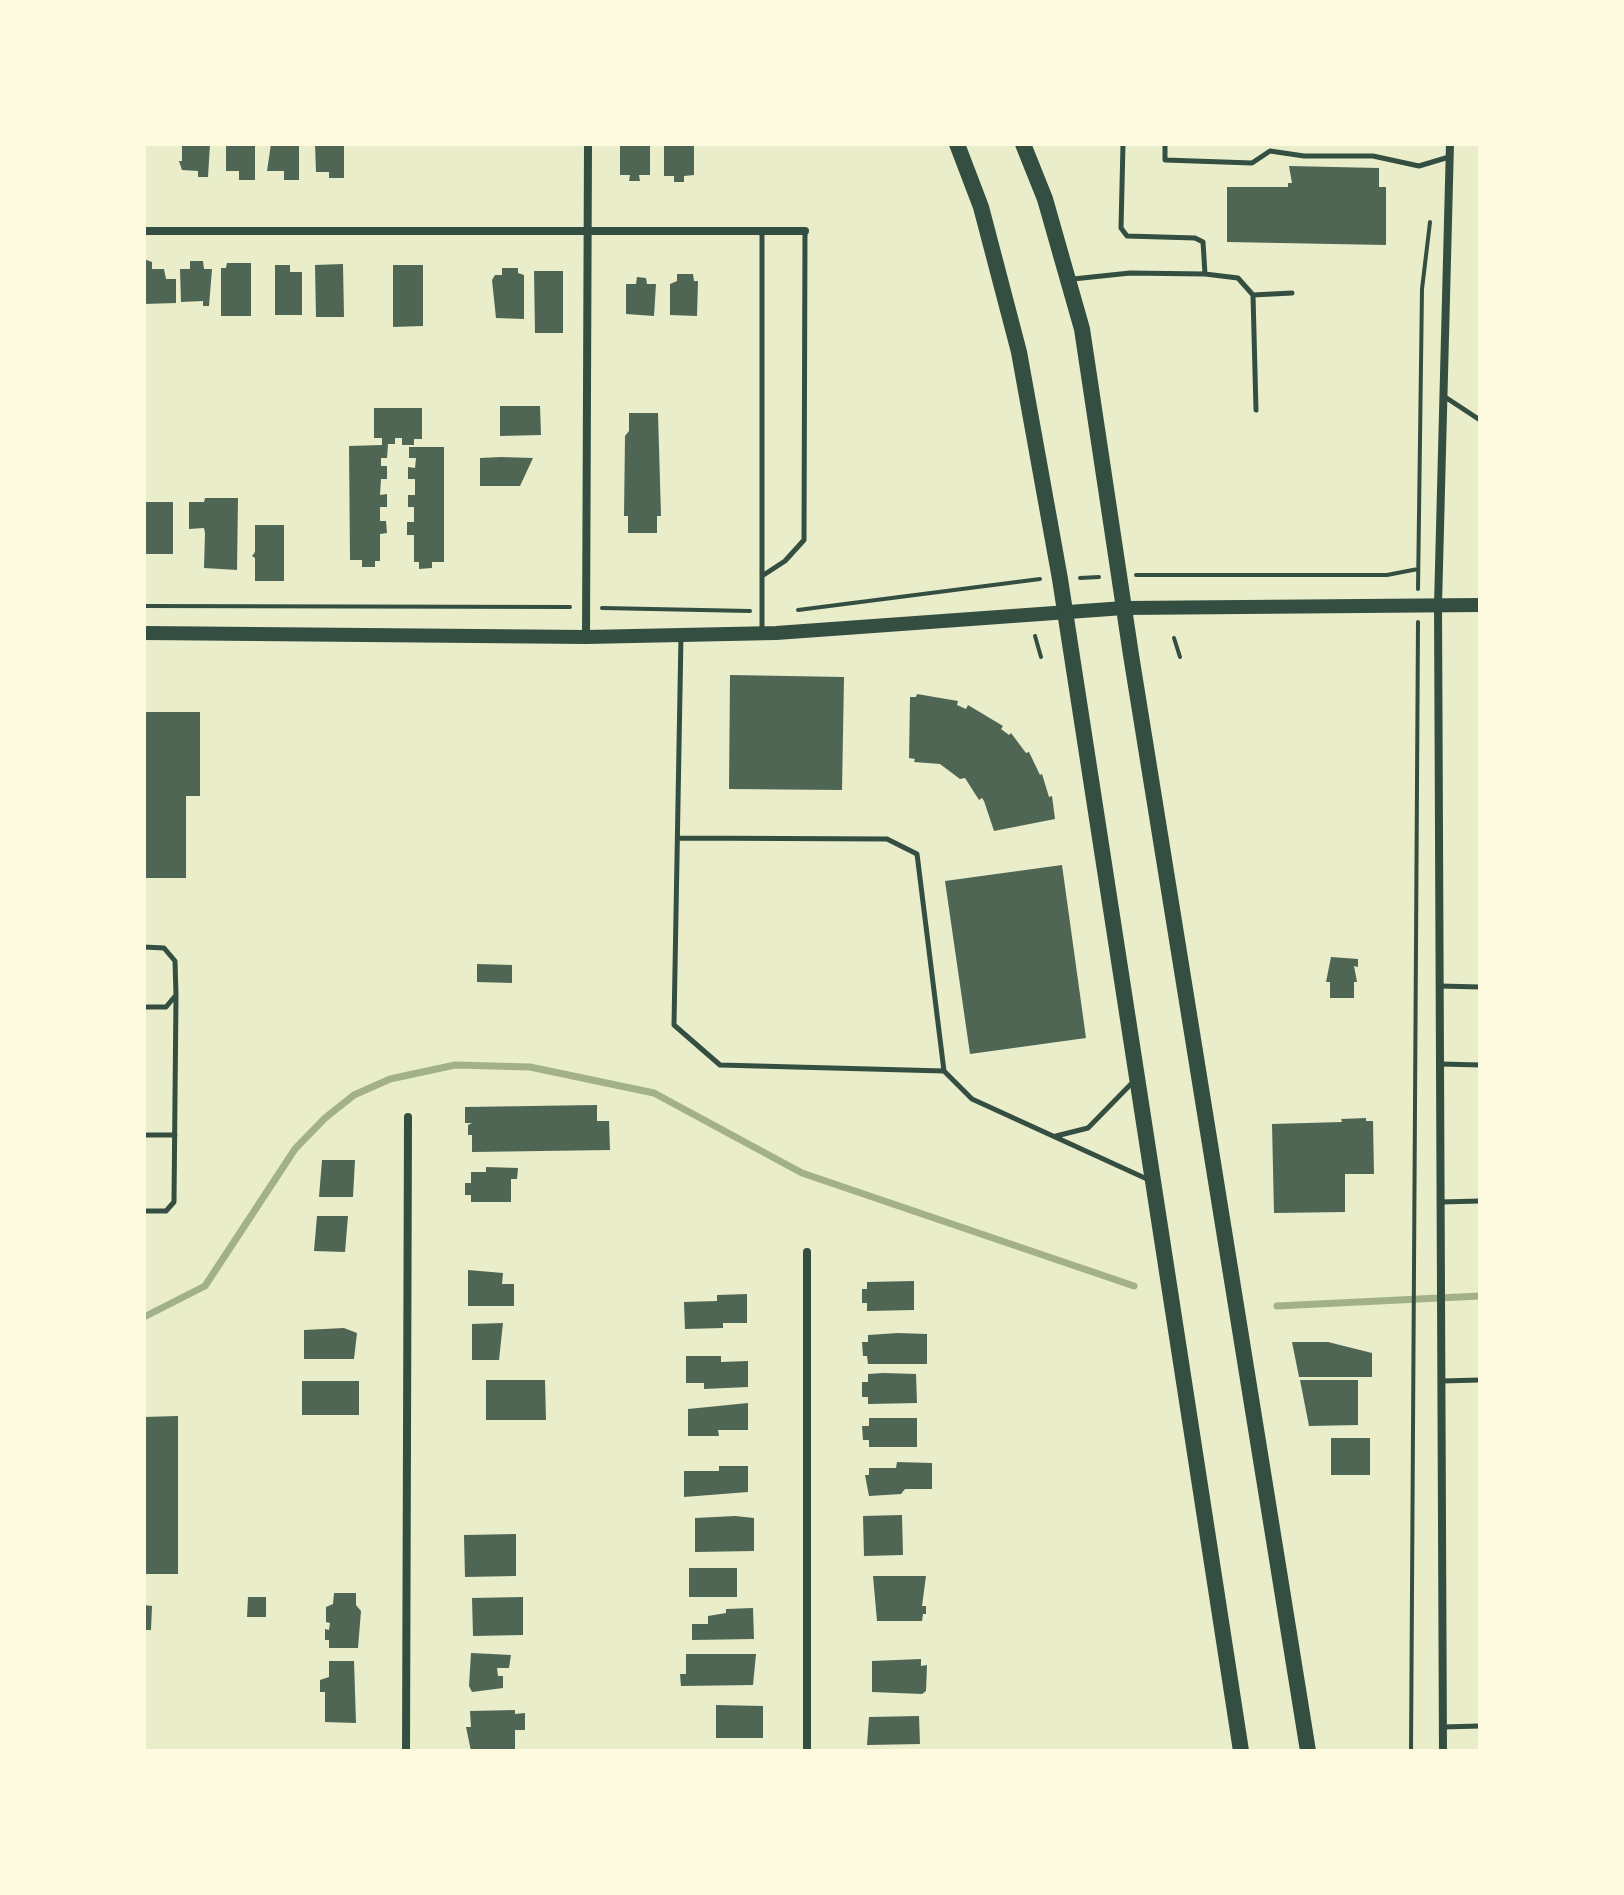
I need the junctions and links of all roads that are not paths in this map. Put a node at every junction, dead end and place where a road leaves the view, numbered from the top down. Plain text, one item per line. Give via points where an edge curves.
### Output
1 (588, 144) edge
2 (957, 144) edge
3 (1023, 144) edge
4 (1123, 144) edge
5 (1165, 144) edge
6 (1450, 144) edge
7 (1269, 147) edge
8 (1450, 157) junction
9 (144, 231) edge
10 (805, 231) joint
11 (762, 232) junction
12 (588, 234) junction
13 (1205, 274) junction
14 (1068, 279) junction
15 (1292, 293) dead end
16 (1253, 295) junction
17 (1444, 396) junction
18 (1256, 410) dead end
19 (1480, 420) edge
20 (761, 576) junction
21 (1438, 605) junction
22 (1480, 605) edge
23 (1124, 608) junction
24 (1066, 612) junction
25 (144, 633) edge
26 (762, 633) junction
27 (681, 635) junction
28 (586, 637) junction
29 (678, 838) junction
30 (144, 947) edge
31 (1440, 986) junction
32 (1480, 987) edge
33 (176, 995) junction
34 (144, 1007) edge
35 (1441, 1064) junction
36 (1480, 1065) edge
37 (944, 1071) junction
38 (1137, 1078) junction
39 (408, 1117) dead end
40 (144, 1135) edge
41 (175, 1135) junction
42 (1055, 1137) junction
43 (1153, 1181) junction
44 (1480, 1201) edge
45 (1441, 1202) junction
46 (144, 1211) edge
47 (807, 1252) dead end
48 (1480, 1380) edge
49 (1441, 1381) junction
50 (1480, 1726) edge
51 (1443, 1727) junction
52 (406, 1751) edge
53 (807, 1751) edge
54 (1241, 1751) edge
55 (1308, 1751) edge
56 (1443, 1751) edge

1 - 12 street
2 - 24 main road via 981,207 1019,352
3 - 14 main road
4 - 13 lane via 1121,228 1127,236 1203,242
5 - 7 lane via 1165,160 1252,163
6 - 8 street
7 - 8 lane via 1304,156 1373,156 1419,166
8 - 17 street
9 - 12 street
10 - 11 street
10 - 20 lane via 804,540
11 - 12 street
11 - 20 lane
12 - 28 street
13 - 14 lane
13 - 16 lane via 1238,278
14 - 23 main road via 1082,329
15 - 16 lane
16 - 18 lane
17 - 19 lane
17 - 21 street
20 - 26 lane
21 - 22 main road
21 - 23 main road
21 - 31 street
23 - 24 main road
23 - 55 main road
24 - 26 main road
24 - 38 main road
25 - 28 main road
26 - 27 main road
27 - 28 main road
27 - 29 lane
29 - 37 lane via 887,839 917,854
29 - 37 lane via 674,1025 720,1065
30 - 33 lane via 164,948 175,961
31 - 32 lane
31 - 35 street
33 - 34 lane via 166,1007
33 - 41 lane
35 - 36 lane
35 - 45 street
37 - 42 lane via 972,1099
38 - 42 lane via 1088,1128
38 - 43 main road
39 - 52 street
40 - 41 lane
41 - 46 lane via 174,1202 166,1211
42 - 43 lane
43 - 54 main road
44 - 45 lane
45 - 49 street
47 - 53 street
48 - 49 lane
49 - 51 street
50 - 51 lane
51 - 56 street

